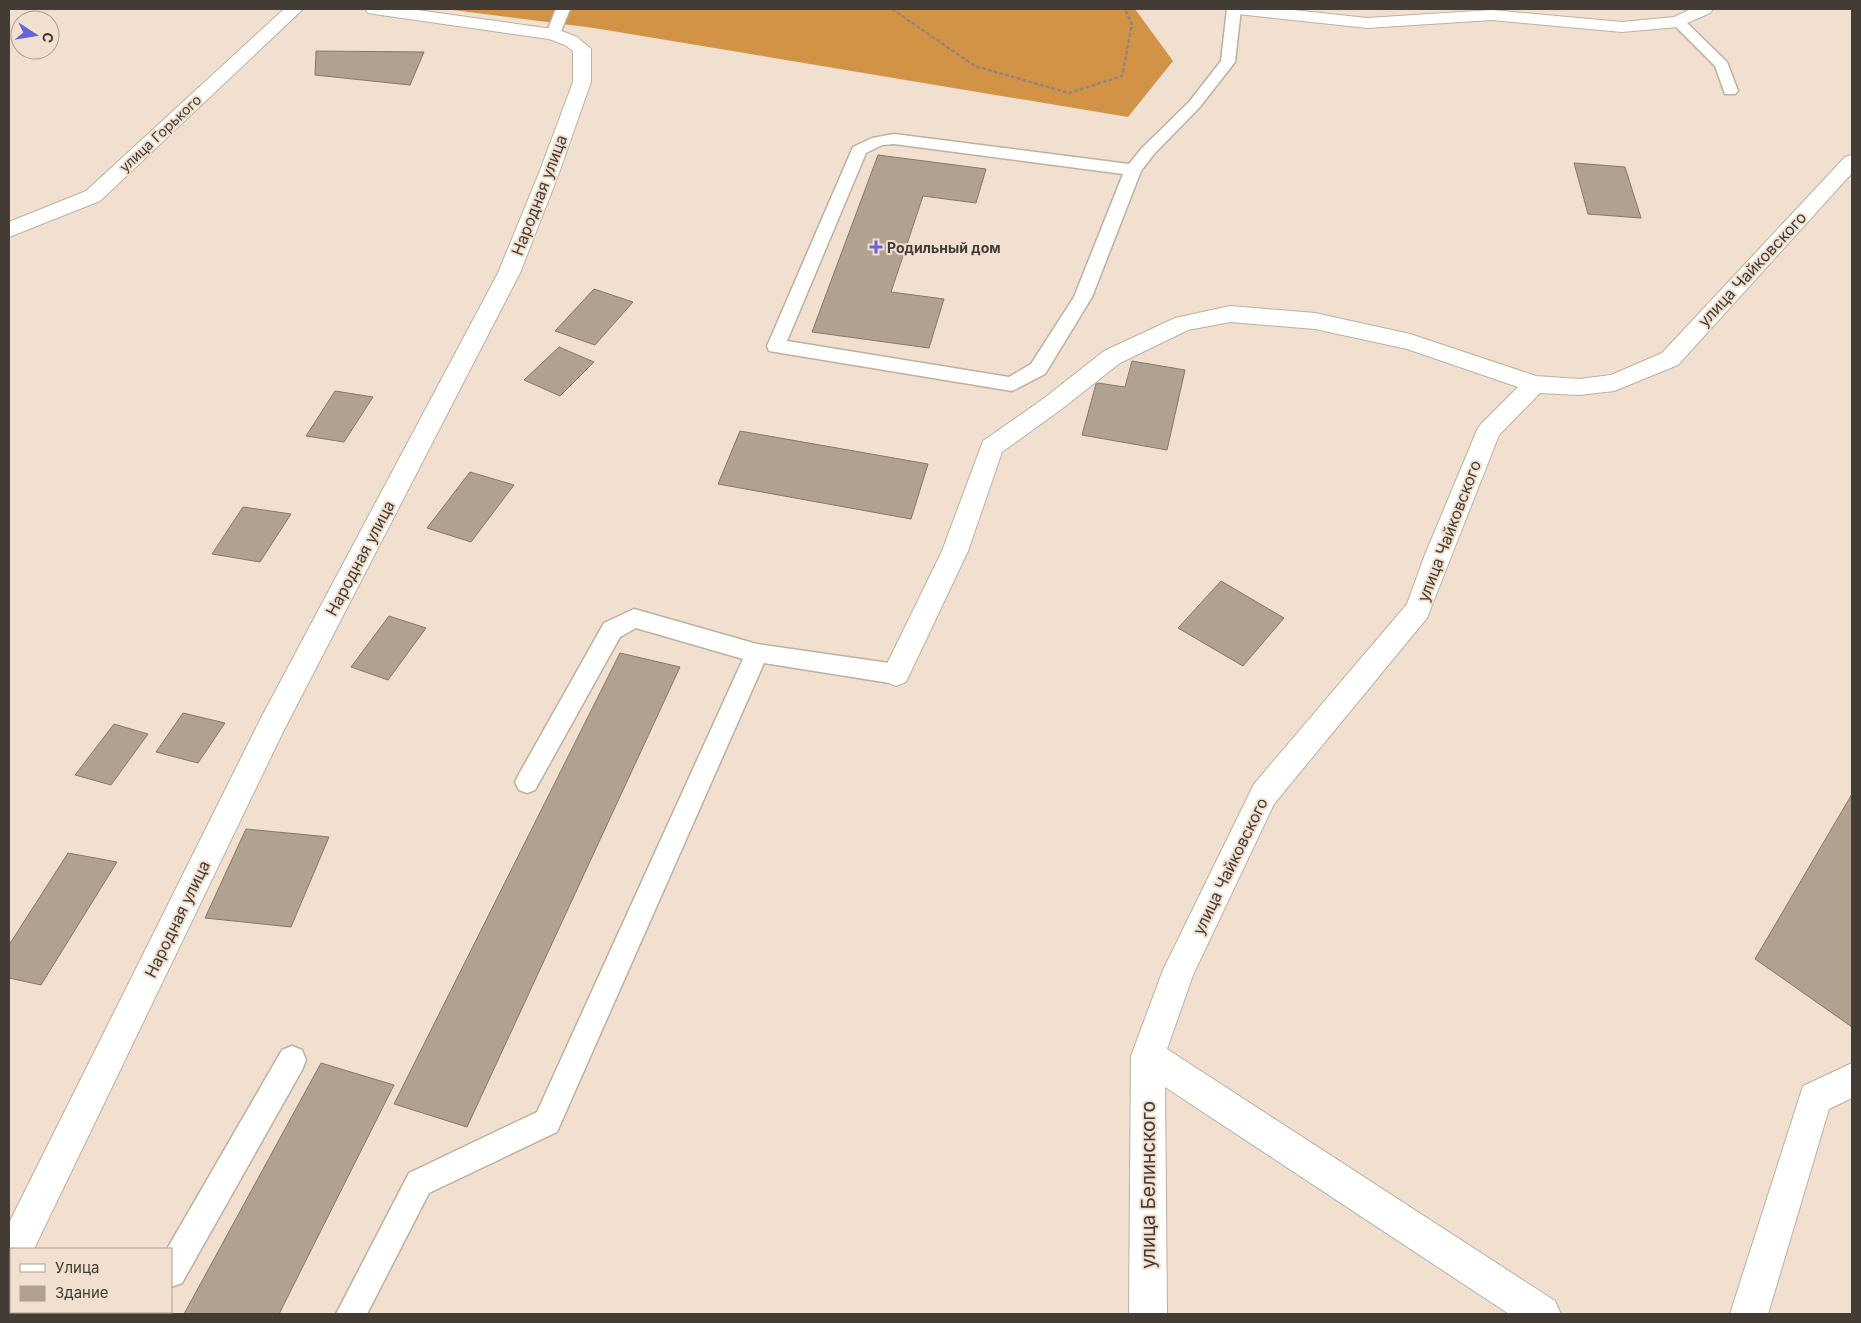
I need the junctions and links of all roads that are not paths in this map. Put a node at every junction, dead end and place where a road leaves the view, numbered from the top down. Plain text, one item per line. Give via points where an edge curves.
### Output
1 (294, 9) edge
2 (374, 9) edge
3 (563, 9) edge
4 (1236, 9) edge
5 (1704, 9) edge
6 (1491, 12) edge
7 (1678, 22) junction
8 (553, 34) junction
9 (1730, 92) dead end
10 (1852, 161) edge
11 (1133, 170) junction
12 (9, 230) edge
13 (1535, 384) junction
14 (757, 653) junction
15 (896, 674) joint
16 (527, 782) dead end
17 (1148, 1056) junction
18 (292, 1060) dead end
19 (1852, 1080) edge
20 (15, 1248) edge
21 (172, 1270) edge
22 (350, 1314) edge
23 (1148, 1314) edge
24 (1542, 1314) edge
25 (1749, 1314) edge

1 - 12 street, улица Горького via 93,196
2 - 8 street, Народная улица
3 - 8 lane
4 - 6 street via 1367,22
4 - 11 lane via 1228,62 1194,105 1148,150
5 - 7 street
6 - 7 street via 1622,28
7 - 9 lane via 1722,65
8 - 20 street, Народная улица via 582,48 582,82 509,274 272,726
10 - 13 street, улица Чайковского via 1670,359 1614,383 1579,388
11 - 11 lane via 1083,297 1038,369 1012,384 776,346 859,150 878,140
13 - 15 street via 1410,342 1315,321 1230,314 1183,323 1112,357 1051,406 992,447 955,550
13 - 17 street, улица Чайковского via 1489,430 1418,610 1264,794 1179,970
14 - 15 lane
14 - 16 lane via 634,618 612,630
14 - 22 lane via 547,1122 419,1182
17 - 23 street, улица Белинского
17 - 24 street
18 - 21 lane
19 - 25 street via 1816,1098

